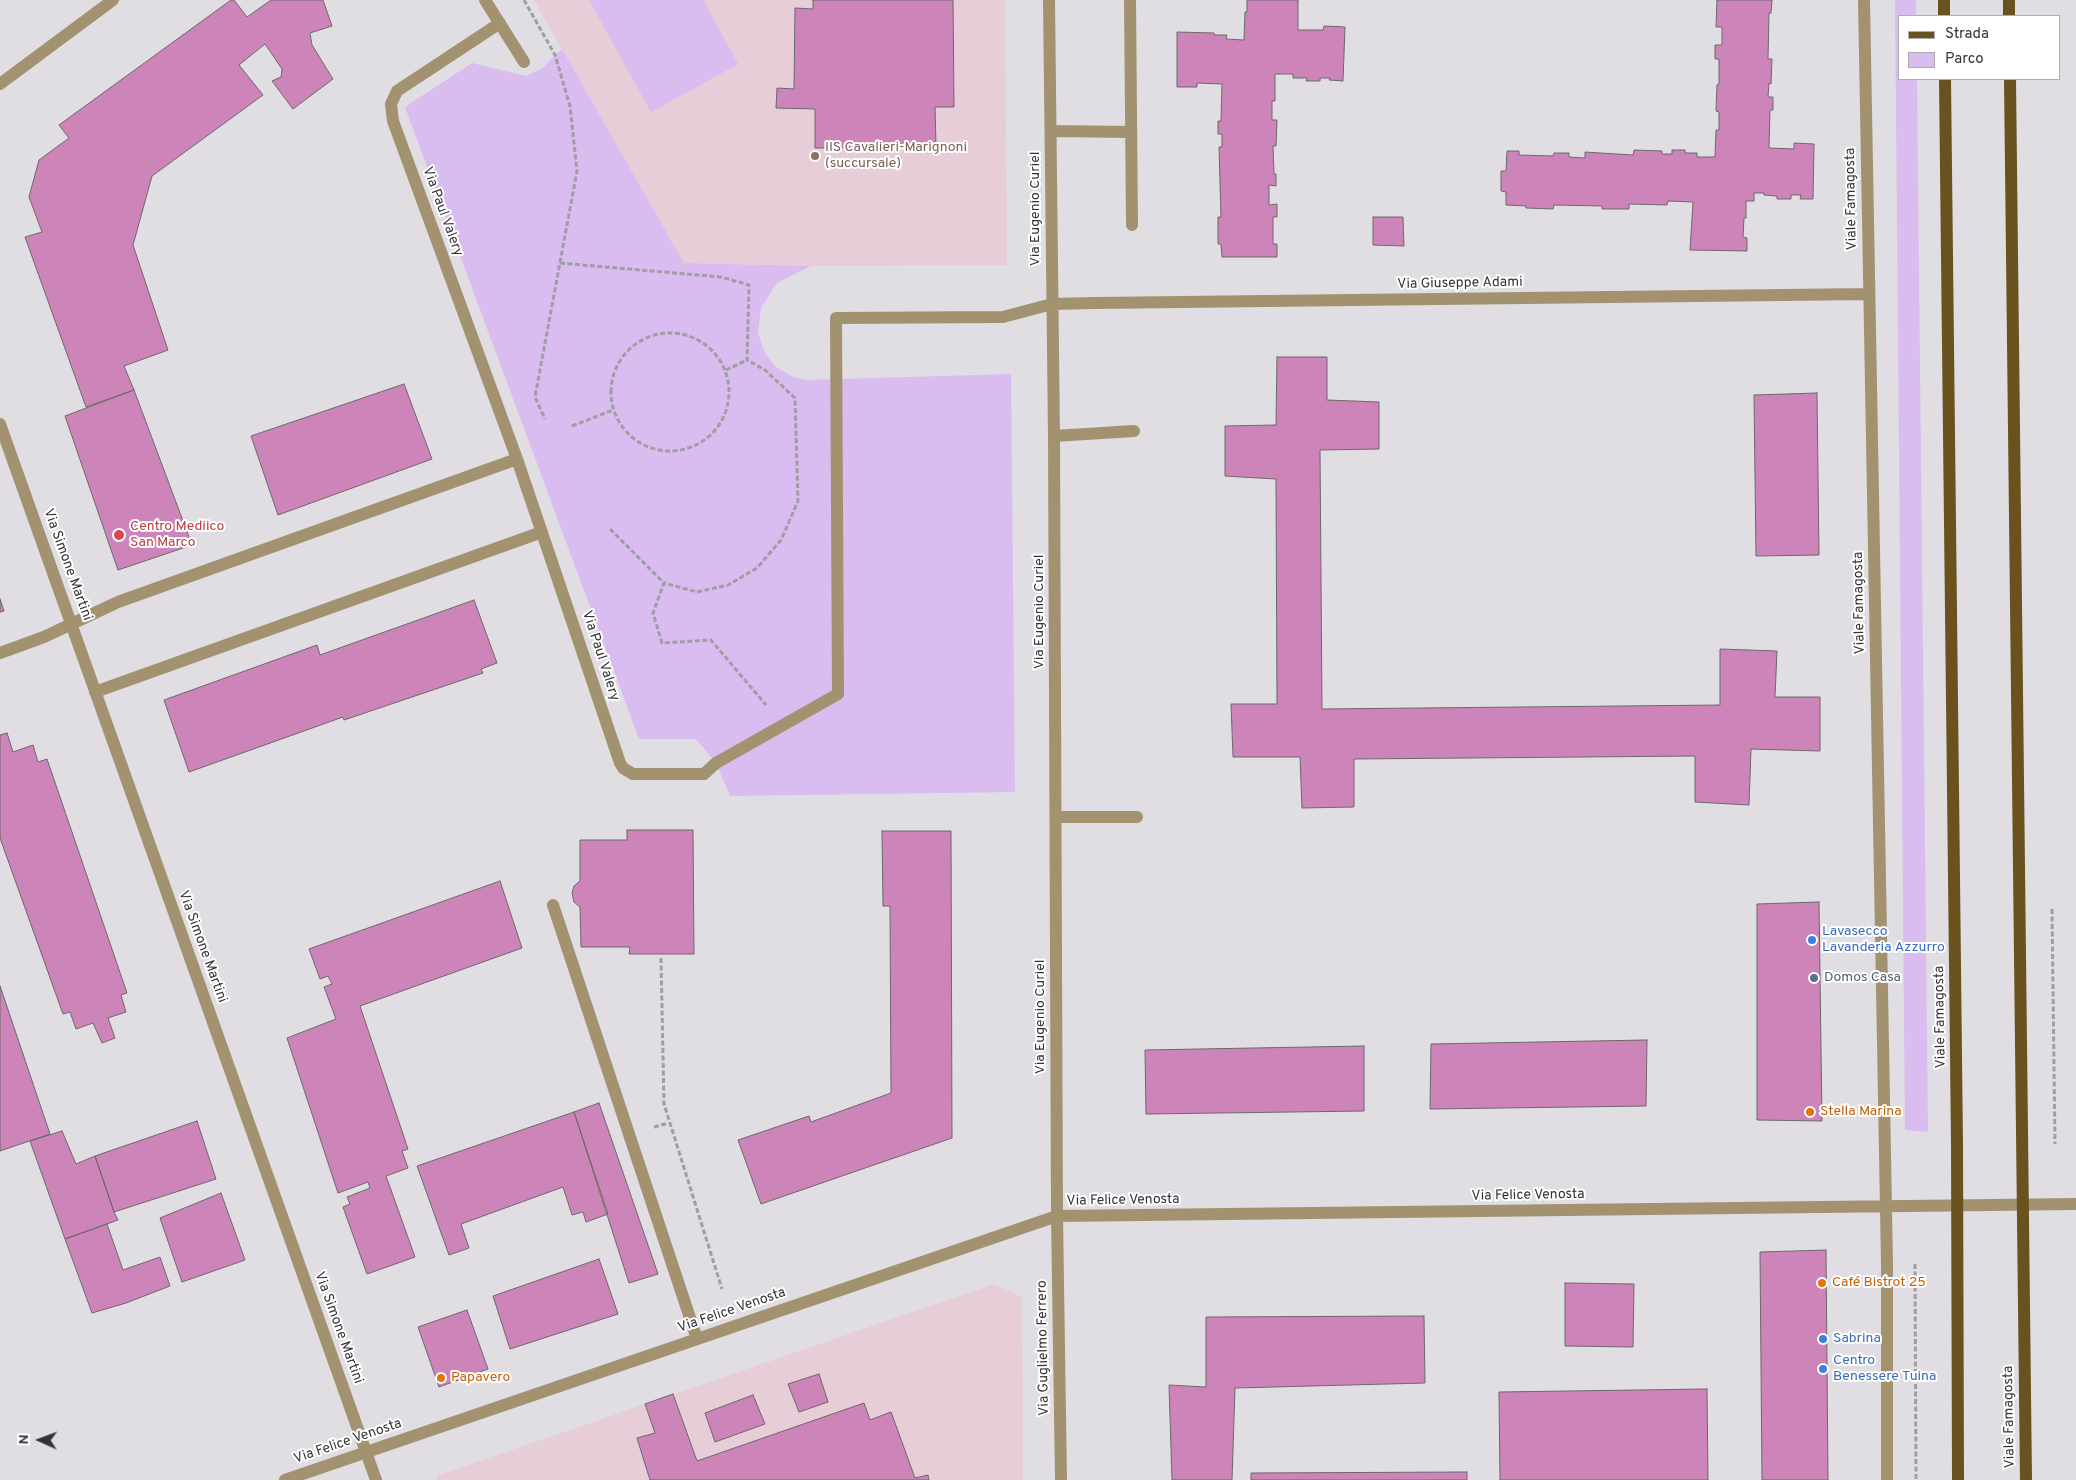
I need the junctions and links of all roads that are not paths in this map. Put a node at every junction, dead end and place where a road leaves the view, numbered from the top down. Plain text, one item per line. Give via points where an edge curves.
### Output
1 (113, 0) edge
2 (486, 0) edge
3 (1049, 0) edge
4 (1130, 0) edge
5 (1864, 0) edge
6 (1944, 0) edge
7 (2009, 0) edge
8 (1944, 15) edge
9 (2009, 15) edge
10 (500, 23) junction
11 (524, 62) dead end
12 (1945, 80) edge
13 (2010, 80) edge
14 (0, 84) edge
15 (1051, 131) junction
16 (1131, 132) junction
17 (1132, 225) dead end
18 (1869, 294) junction
19 (1052, 304) junction
20 (0, 424) edge
21 (1134, 431) dead end
22 (1054, 436) junction
23 (517, 460) junction
24 (542, 532) junction
25 (72, 624) junction
26 (0, 653) edge
27 (95, 692) junction
28 (1056, 817) junction
29 (1137, 817) dead end
30 (553, 905) dead end
31 (2023, 1204) junction
32 (2076, 1204) edge
33 (1957, 1205) junction
34 (1886, 1206) junction
35 (1056, 1216) junction
36 (697, 1339) junction
37 (366, 1452) junction
38 (285, 1480) edge
39 (376, 1480) edge
40 (1061, 1480) edge
41 (1887, 1480) edge
42 (1958, 1480) edge
43 (2026, 1480) edge

1 - 14 street
2 - 10 street
3 - 15 street, Via Eugenio Curiel
4 - 16 street
5 - 18 street, Viale Famagosta
6 - 8 main road
7 - 9 main road
10 - 11 street
10 - 23 street, Via Paul Valery via 397,91 391,104 392,121
12 - 33 main road, Viale Famagosta
13 - 31 main road, Viale Famagosta
15 - 16 street
15 - 19 street, Via Eugenio Curiel
16 - 17 street
18 - 19 street, Via Giuseppe Adami
18 - 34 street, Viale Famagosta
19 - 22 street, Via Eugenio Curiel
19 - 24 street, Via Paul Valery via 1003,317 836,318 838,694 716,763 704,774 639,775 623,768
20 - 25 street, Via Simone Martini
21 - 22 street
22 - 28 street, Via Eugenio Curiel
23 - 24 street, Via Paul Valery
23 - 25 street via 118,602
24 - 27 street
25 - 26 street
25 - 27 street, Via Simone Martini
27 - 37 street, Via Simone Martini
28 - 29 street
28 - 35 street, Via Eugenio Curiel
30 - 36 street
31 - 32 street
31 - 33 street
31 - 43 main road, Viale Famagosta
33 - 34 street
33 - 42 main road, Viale Famagosta
34 - 35 street, Via Felice Venosta
34 - 41 street, Viale Famagosta
35 - 36 street, Via Felice Venosta
35 - 40 street, Via Guglielmo Ferrero
36 - 37 street, Via Felice Venosta
37 - 38 street, Via Felice Venosta
37 - 39 street, Via Simone Martini

